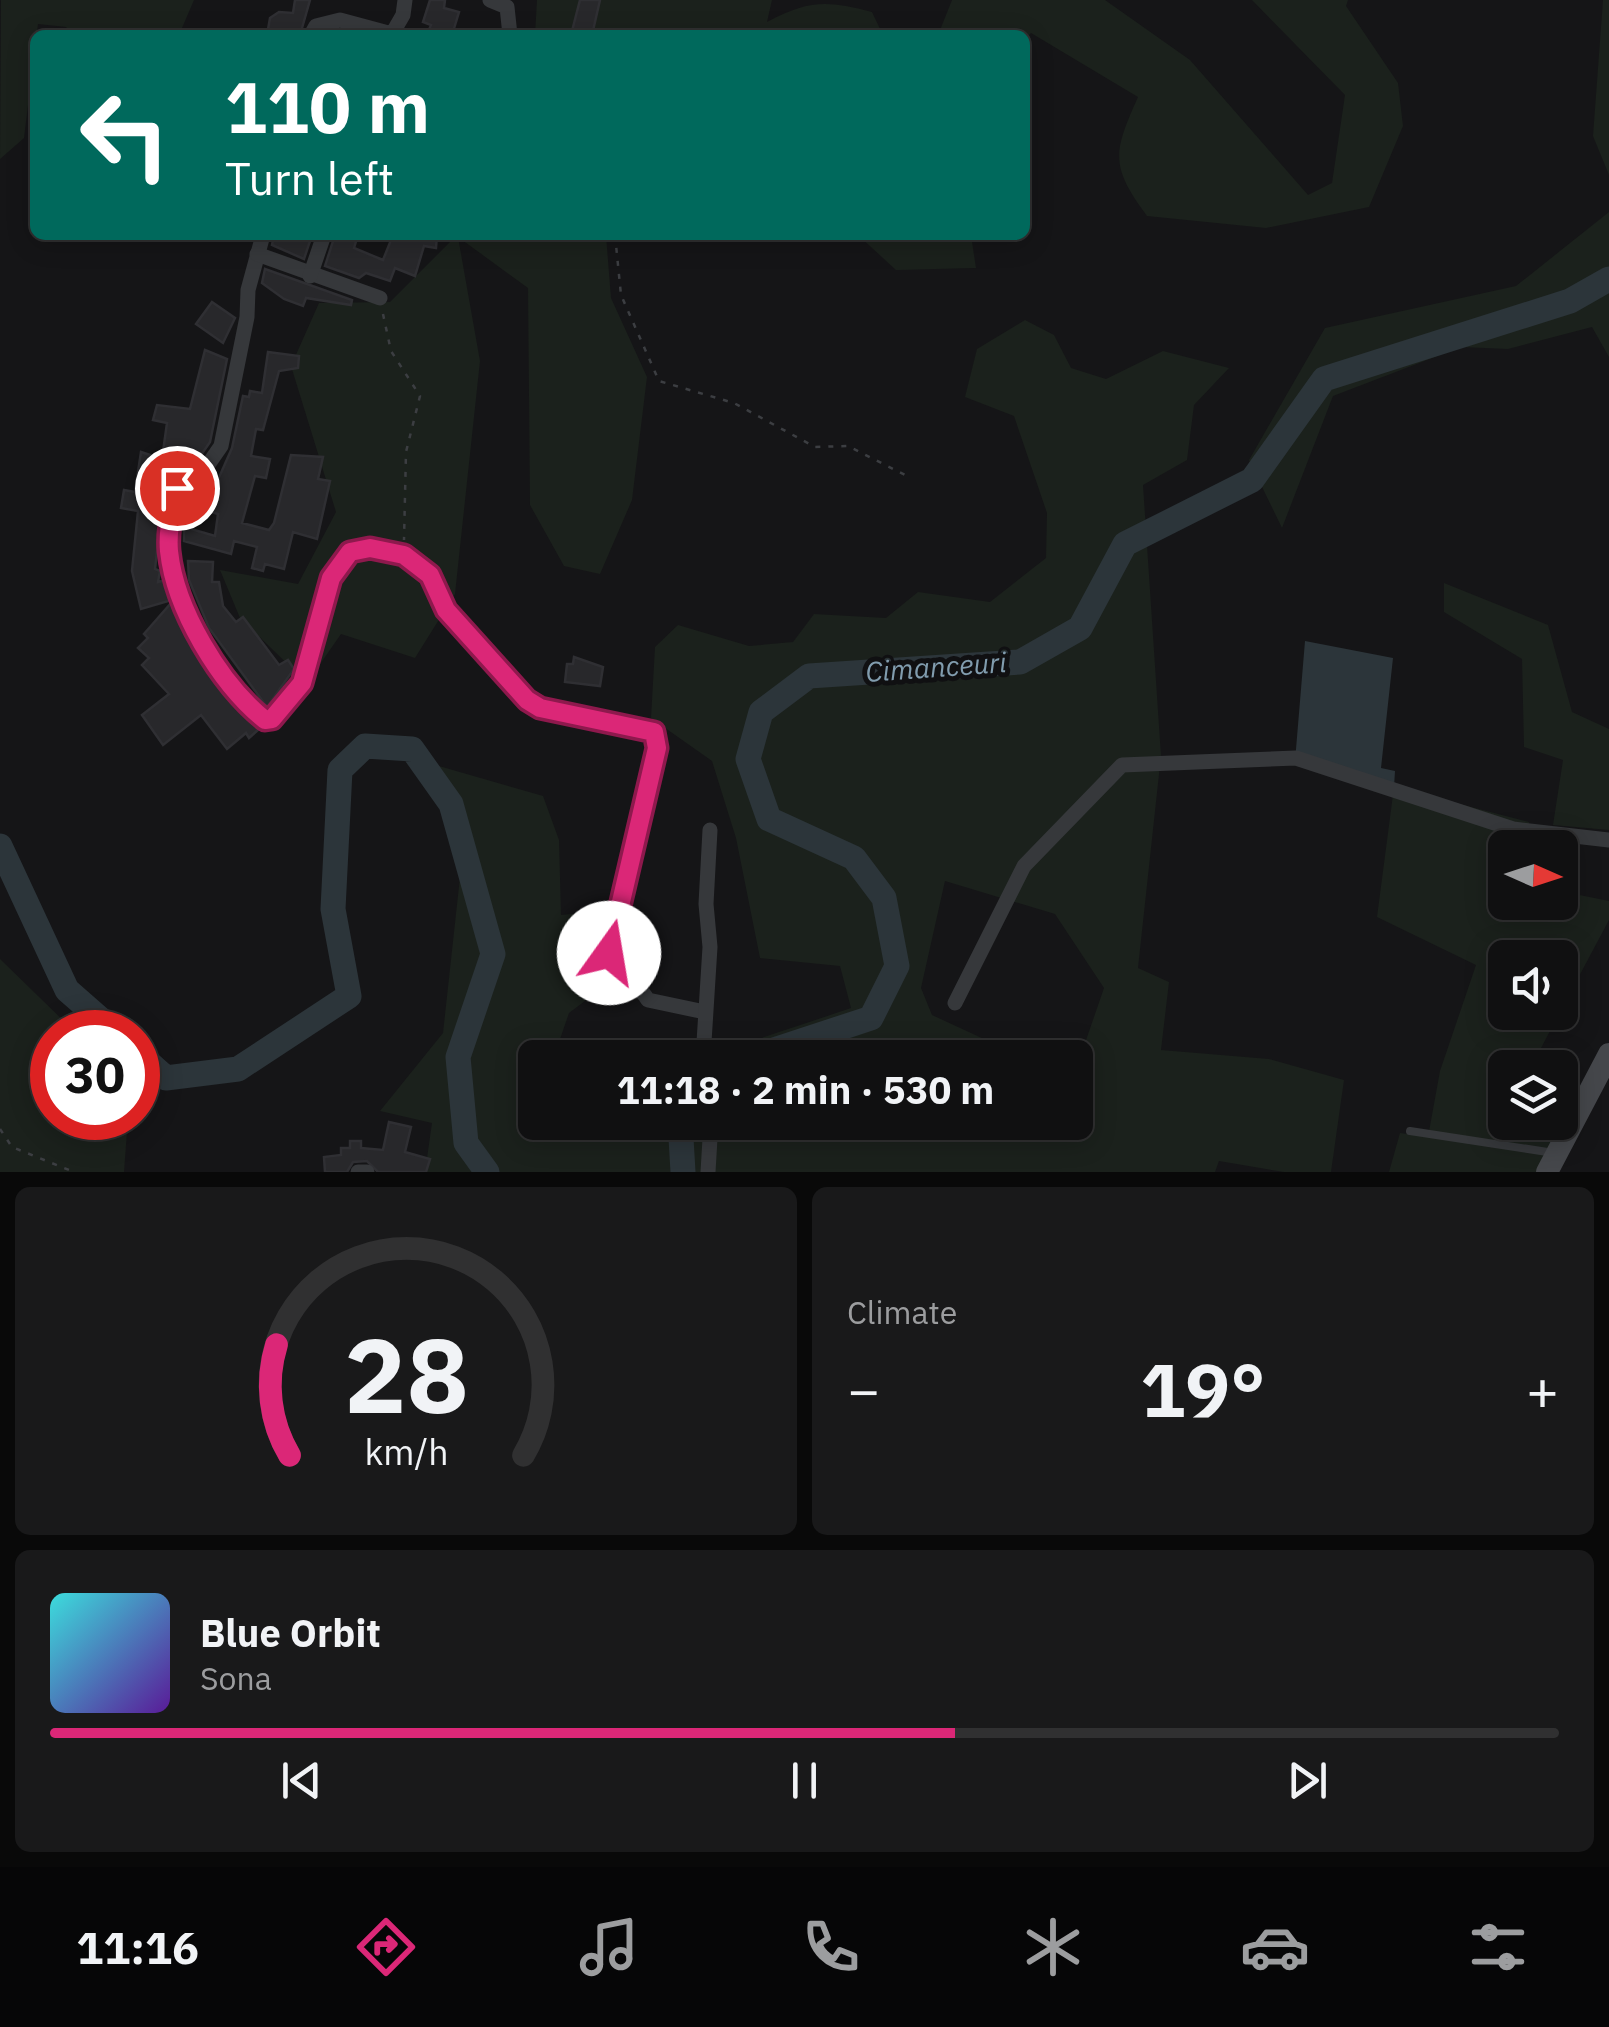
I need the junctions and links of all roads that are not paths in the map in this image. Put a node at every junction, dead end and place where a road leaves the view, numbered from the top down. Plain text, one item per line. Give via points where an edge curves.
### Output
1 (405, 0) edge
2 (490, 0) edge
3 (314, 30) edge
4 (374, 30) edge
5 (394, 30) edge
6 (509, 30) edge
7 (261, 240) edge
8 (322, 240) edge
9 (257, 254) junction
10 (310, 276) junction
11 (380, 298) road end
12 (710, 830) dead end
13 (1609, 840) edge
14 (955, 1003) dead end
15 (705, 1012) junction
16 (704, 1040) edge
17 (1609, 1054) edge
18 (1410, 1131) dead end
19 (711, 1140) edge
20 (1552, 1163) edge
21 (358, 1172) edge
22 (366, 1172) edge
23 (708, 1172) edge

1 - 5 street
2 - 6 street via 507,7
3 - 4 street via 329,20
7 - 9 street
8 - 10 street
9 - 10 street
9 - 15 street via 220,446 203,472 177,488 169,530 169,553 195,626 254,712 272,719 302,683 331,578 350,552 370,548 404,555 430,575 446,610 527,700 654,732 657,748 609,953 648,1000
10 - 11 street
12 - 15 street
13 - 14 street via 1513,830 1296,758 1122,765 1024,866
15 - 16 street
17 - 20 street
18 - 20 lane
19 - 23 street
21 - 22 street

